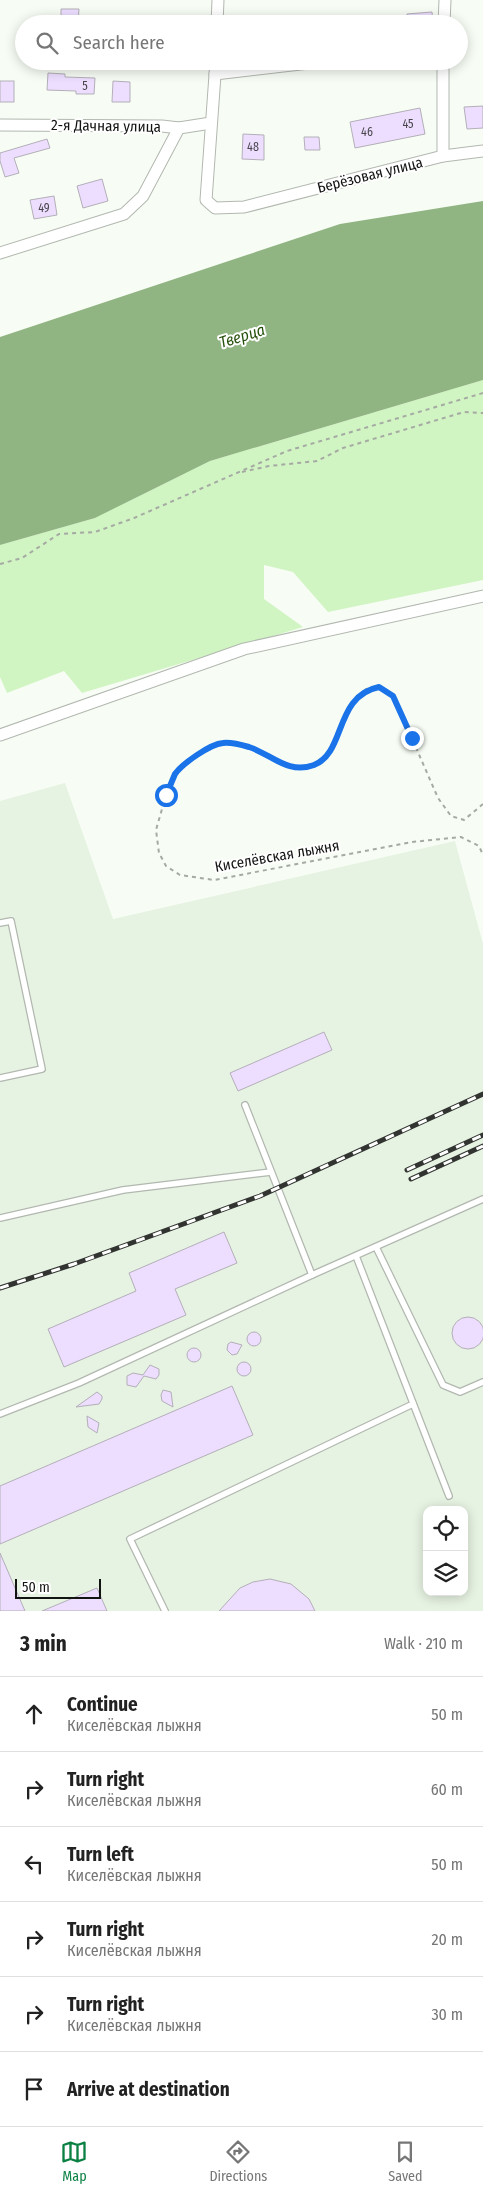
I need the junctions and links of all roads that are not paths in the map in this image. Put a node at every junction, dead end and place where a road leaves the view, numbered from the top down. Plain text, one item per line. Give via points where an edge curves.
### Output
1 (218, 0) edge
2 (445, 0) edge
3 (217, 15) edge
4 (444, 15) edge
5 (216, 70) edge
6 (250, 70) edge
7 (444, 70) edge
8 (216, 74) junction
9 (211, 123) junction
10 (0, 125) edge
11 (179, 128) junction
12 (483, 151) edge
13 (443, 156) junction
14 (0, 253) edge
15 (483, 596) edge
16 (0, 734) edge
17 (0, 923) edge
18 (0, 1078) edge
19 (245, 1105) dead end
20 (271, 1172) junction
21 (483, 1199) edge
22 (0, 1218) edge
23 (376, 1247) junction
24 (356, 1256) junction
25 (312, 1276) junction
26 (483, 1382) edge
27 (413, 1404) junction
28 (0, 1414) edge
29 (449, 1496) dead end
30 (165, 1611) edge

1 - 3 street
2 - 4 street
5 - 8 street
6 - 8 street
7 - 13 street, Берёзовая улица
8 - 9 street
9 - 11 street, 2-я Дачная улица
9 - 13 street, Берёзовая улица via 206,200 215,208 244,207
10 - 11 street, 2-я Дачная улица
11 - 14 street via 143,196 124,214
12 - 13 street
15 - 16 street via 244,648
17 - 18 lane via 11,921 42,1069
19 - 20 lane
20 - 22 lane via 123,1190
20 - 25 lane
21 - 23 lane
23 - 24 lane
23 - 26 lane via 443,1384 460,1392
24 - 25 lane
24 - 27 lane
25 - 28 lane via 79,1383
27 - 29 lane
27 - 30 lane via 130,1539

